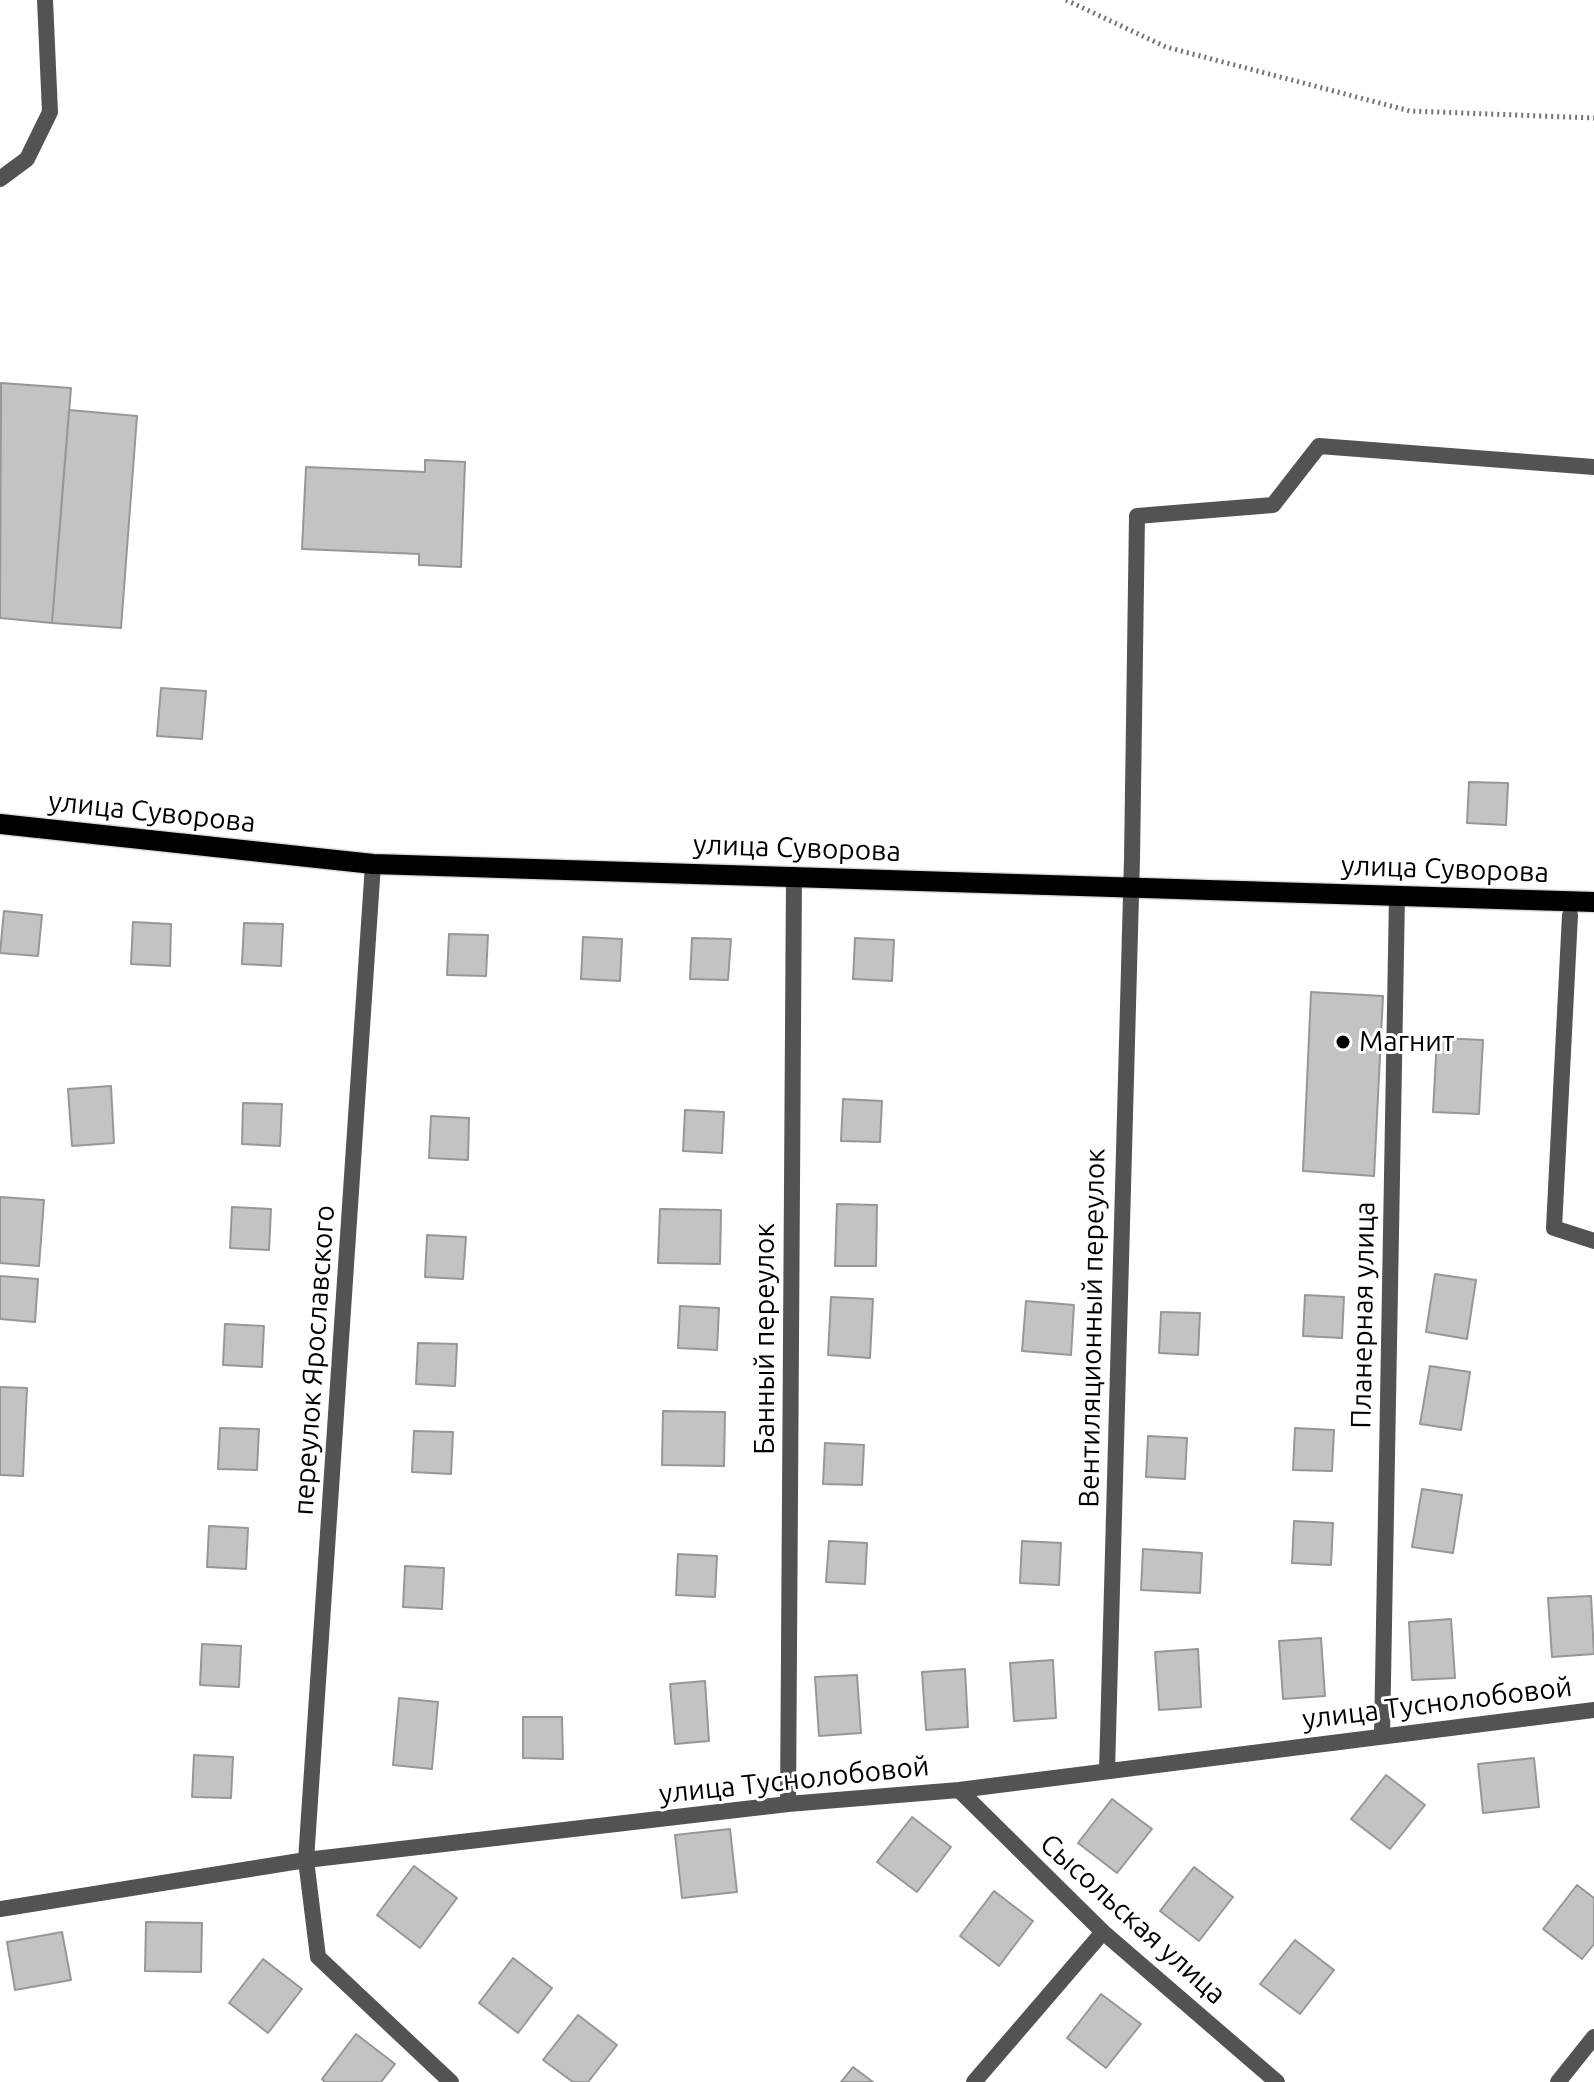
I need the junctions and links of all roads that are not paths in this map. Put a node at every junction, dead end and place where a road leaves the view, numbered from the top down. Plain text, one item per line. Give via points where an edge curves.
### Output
1 (45, 0) edge
2 (0, 179) edge
3 (1594, 467) edge
4 (0, 824) edge
5 (373, 864) junction
6 (794, 875) junction
7 (1130, 887) junction
8 (1397, 896) junction
9 (1594, 902) edge
10 (1570, 915) dead end
11 (1594, 1241) edge
12 (1594, 1710) edge
13 (1382, 1736) junction
14 (1107, 1771) junction
15 (959, 1790) junction
16 (788, 1804) junction
17 (306, 1860) junction
18 (0, 1909) edge
19 (1103, 1932) junction
20 (1594, 2037) edge
21 (451, 2082) edge
22 (974, 2082) edge
23 (1277, 2082) edge
24 (1558, 2082) edge

1 - 2 street via 50,112 27,159
3 - 7 street, Вентиляционный переулок via 1319,446 1273,505 1137,516
4 - 5 main road, улица Суворова
5 - 6 main road, улица Суворова
5 - 17 street, переулок Ярославского
6 - 7 main road, улица Суворова
6 - 16 street, Банный переулок
7 - 8 main road, улица Суворова
7 - 14 street, Вентиляционный переулок
8 - 9 main road, улица Суворова
8 - 13 street, Планерная улица
10 - 11 street via 1554,1228
12 - 13 street, улица Туснолобовой
13 - 14 street, улица Туснолобовой
14 - 15 street, улица Туснолобовой
15 - 16 street, улица Туснолобовой
15 - 19 street, Сысольская улица
16 - 17 street, улица Туснолобовой
17 - 18 street, улица Туснолобовой
17 - 21 street, переулок Ярославского via 318,1957
19 - 22 street
19 - 23 street, Сысольская улица
20 - 24 street

